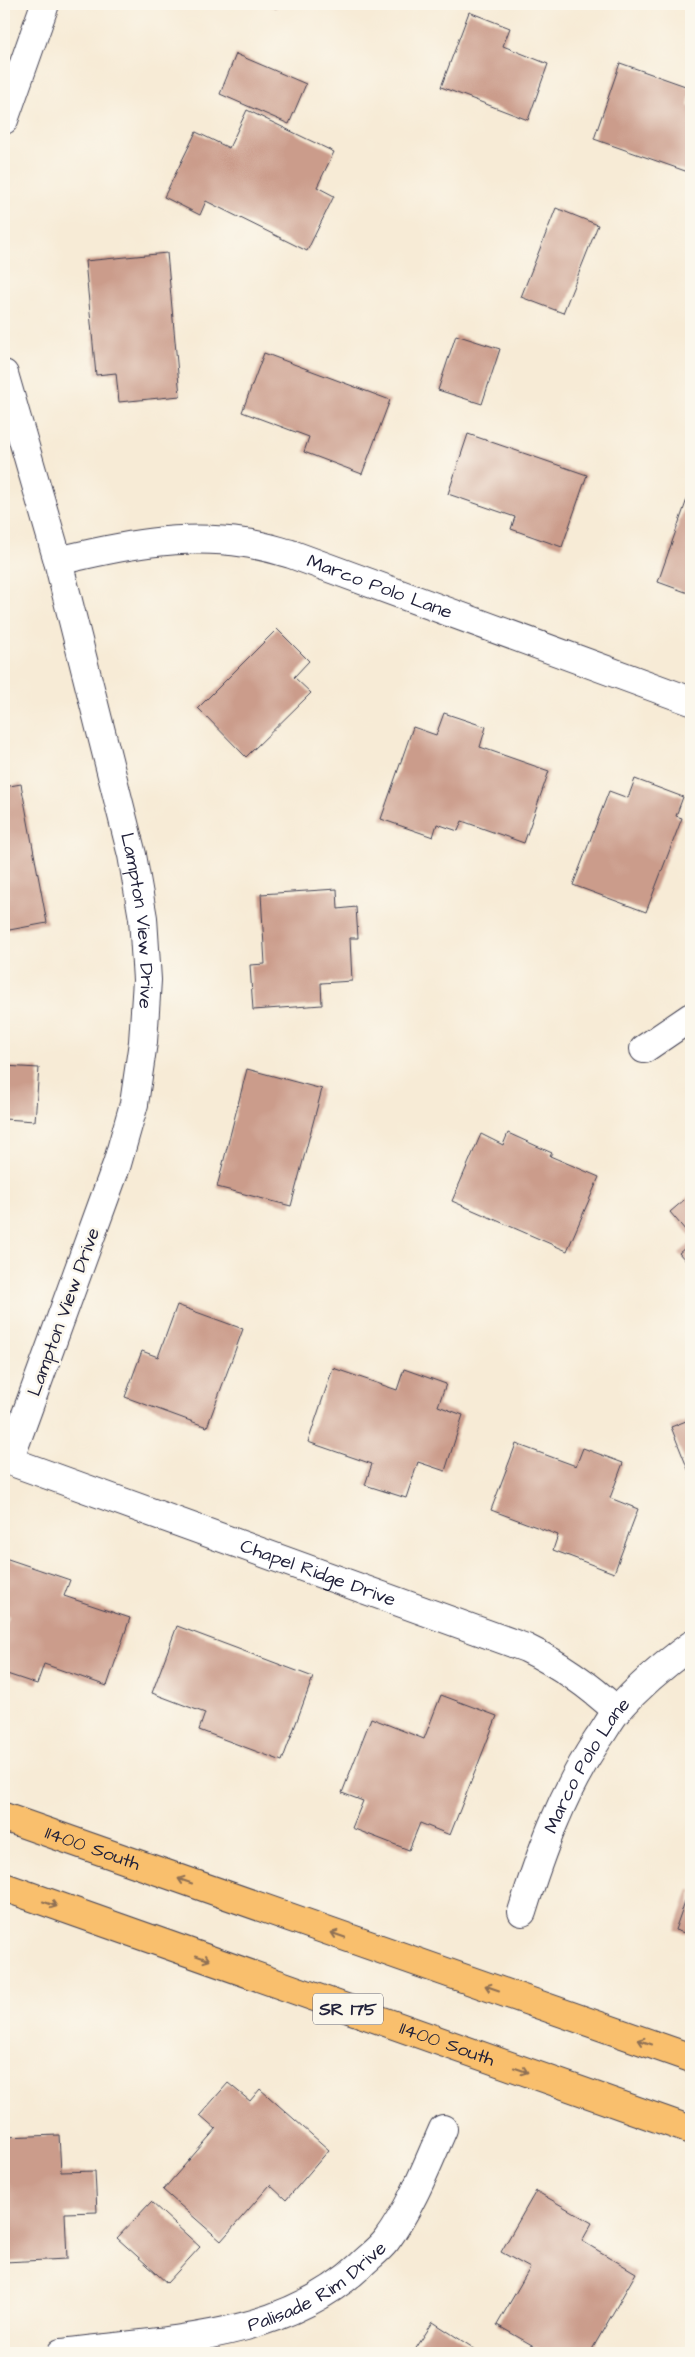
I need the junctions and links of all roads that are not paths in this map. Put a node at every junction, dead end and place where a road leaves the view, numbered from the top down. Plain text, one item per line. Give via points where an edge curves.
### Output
1 (45, 4) edge
2 (4, 120) edge
3 (4, 374) edge
4 (58, 561) junction
5 (691, 701) edge
6 (691, 1016) edge
7 (644, 1049) dead end
8 (6, 1460) edge
9 (691, 1645) edge
10 (617, 1711) junction
11 (4, 1817) edge
12 (4, 1887) edge
13 (522, 1912) dead end
14 (691, 2058) edge
15 (443, 2130) dead end
16 (691, 2130) edge
17 (61, 2353) edge

1 - 2 street
3 - 4 street, Lampton View Drive
4 - 5 street, Marco Polo Lane via 115,547 160,541 203,539 247,543 290,554
4 - 8 street, Lampton View Drive via 132,855 143,918 147,980 134,1104 117,1164
6 - 7 street
8 - 10 street, Chapel Ridge Drive via 526,1648 554,1661
9 - 10 street, Marco Polo Lane
10 - 13 street, Marco Polo Lane via 559,1806
14 -> 11 main road, 11400 South
12 -> 16 main road, 11400 South / SR 175
15 - 17 street, Palisade Rim Drive via 417,2190 385,2242 341,2283 290,2313 234,2331

